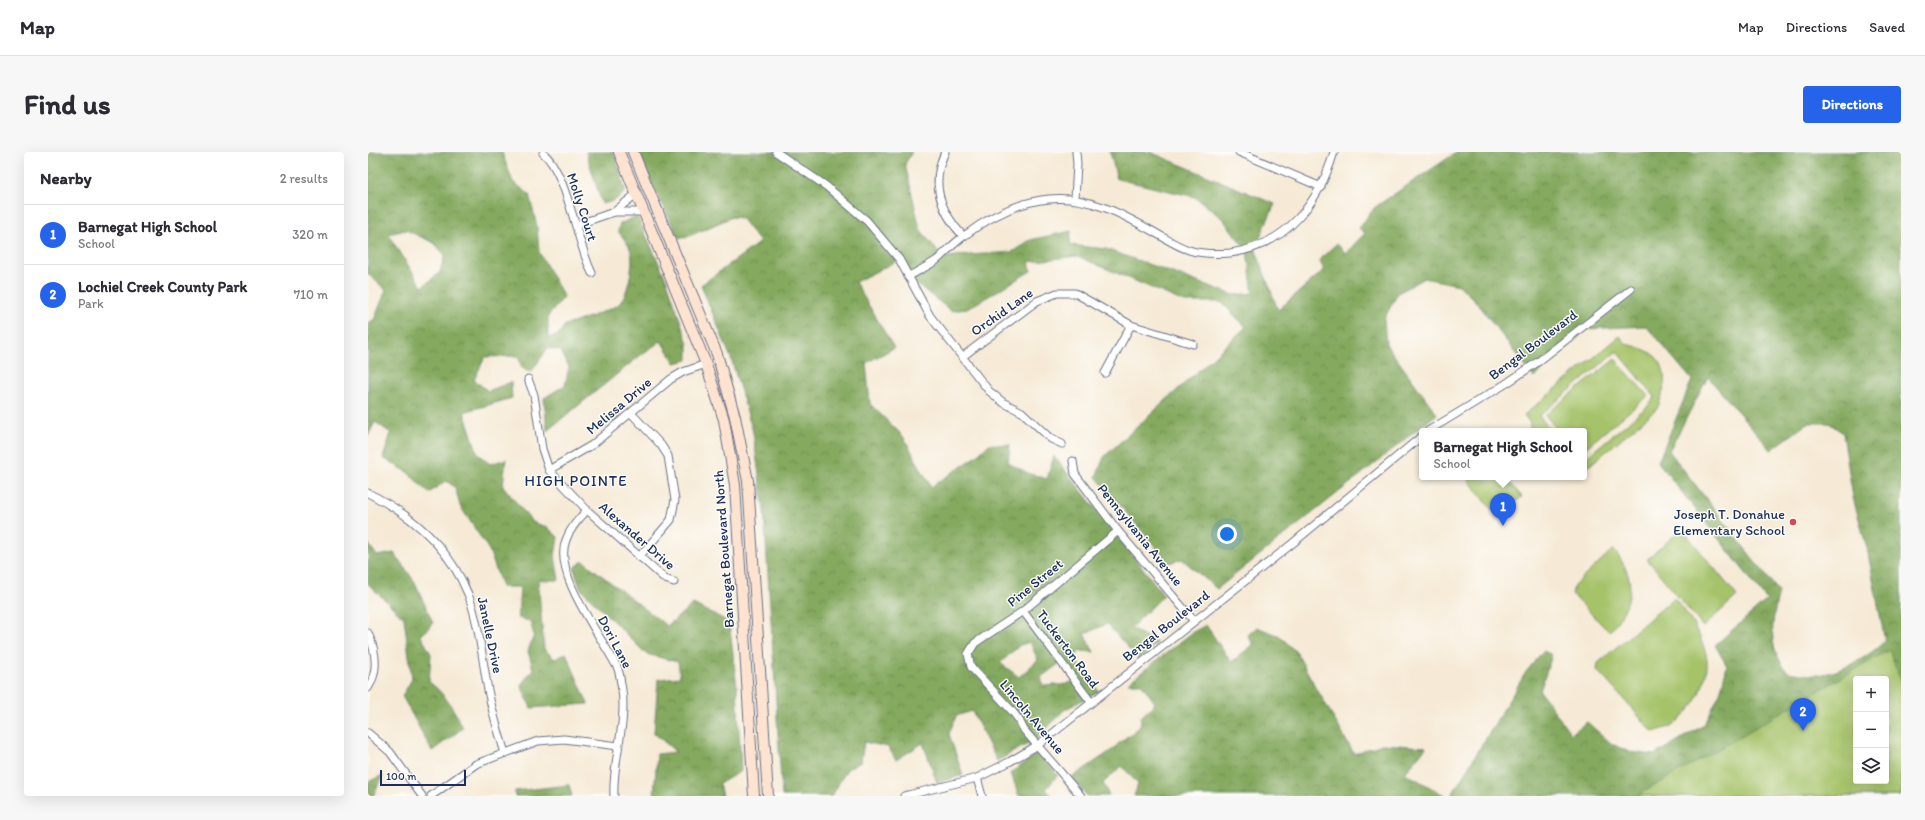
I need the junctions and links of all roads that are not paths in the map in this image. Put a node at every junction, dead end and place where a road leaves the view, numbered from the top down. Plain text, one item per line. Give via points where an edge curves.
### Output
1 (619, 152) edge
2 (633, 152) edge
3 (776, 152) edge
4 (944, 152) edge
5 (1076, 152) edge
6 (1239, 152) edge
7 (1334, 152) edge
8 (543, 153) dead end
9 (1249, 154) edge
10 (1321, 187) junction
11 (636, 194) junction
12 (1074, 199) junction
13 (614, 212) junction
14 (643, 212) junction
15 (576, 225) junction
16 (963, 236) junction
17 (592, 273) dead end
18 (908, 277) junction
19 (1631, 289) dead end
20 (1131, 325) junction
21 (1193, 344) dead end
22 (962, 357) junction
23 (706, 364) junction
24 (1105, 373) dead end
25 (528, 379) dead end
26 (631, 413) junction
27 (1433, 428) edge
28 (1419, 438) edge
29 (1062, 444) dead end
30 (1073, 461) dead end
31 (550, 470) junction
32 (368, 493) edge
33 (587, 510) junction
34 (1118, 531) junction
35 (639, 557) junction
36 (674, 582) dead end
37 (1023, 612) junction
38 (1194, 621) junction
39 (368, 633) edge
40 (968, 654) joint
41 (368, 688) edge
42 (1091, 702) junction
43 (368, 733) edge
44 (1038, 745) junction
45 (618, 746) junction
46 (505, 753) junction
47 (977, 778) junction
48 (422, 796) edge
49 (431, 796) edge
50 (614, 796) edge
51 (754, 796) edge
52 (768, 796) edge
53 (904, 796) edge
54 (982, 796) edge
55 (1081, 796) edge

1 - 11 street, Barnegat Boulevard North
2 - 52 street, Barnegat Boulevard North via 718,354 735,417 748,481
3 - 18 street via 826,186 867,221 899,260
4 - 16 street via 937,176 938,193 955,227
5 - 12 street
6 - 9 street
7 - 10 street
8 - 15 street, Molly Court via 554,165
9 - 10 street
10 - 12 street via 1302,215 1277,237 1252,248 1221,254 1189,250 1115,212
11 - 13 street
11 - 14 street, Barnegat Boulevard North
12 - 16 street via 1050,199 1018,206 990,218
13 - 14 street
13 - 15 street
14 - 23 street, Barnegat Boulevard North
15 - 17 street, Molly Court
16 - 18 street via 936,260
18 - 22 street via 930,316
19 - 27 street, Bengal Boulevard via 1539,361
20 - 21 street, Orchid Lane
20 - 22 street, Orchid Lane via 1075,293 1057,293 1037,301
20 - 24 street
22 - 29 street via 989,391 1004,403 1022,412 1051,439
23 - 26 street, Melissa Drive via 670,379
23 - 51 street, Barnegat Boulevard North via 724,420 735,485
25 - 31 street, Alexander Drive via 534,395 542,449
26 - 31 street, Melissa Drive via 592,445
26 - 35 street via 668,456 675,500 671,520
28 - 38 street, Bengal Boulevard
30 - 34 street, Pennsylvania Avenue via 1075,474
31 - 33 street, Alexander Drive
32 - 46 street, Janelle Drive via 393,506 427,533 447,556 468,594 489,695
33 - 35 street, Alexander Drive
33 - 45 street, Dori Lane via 565,541 564,557 570,583 618,671 624,709
34 - 37 street, Pine Street
34 - 38 street, Pennsylvania Avenue
35 - 36 street, Alexander Drive via 665,579
37 - 40 street, Pine Street via 975,643
37 - 42 street, Tuckerton Road
38 - 42 street, Bengal Boulevard
39 - 41 street via 375,657 373,677
40 - 44 street, Lincoln Avenue via 971,667 1012,711 1024,730
42 - 44 street, Bengal Boulevard
43 - 48 street via 390,752
44 - 47 street, Bengal Boulevard
44 - 55 street, Lincoln Avenue
45 - 46 street via 564,738 538,741
45 - 50 street, Dori Lane
46 - 49 street via 468,768
47 - 53 street, Bengal Boulevard
47 - 54 street

